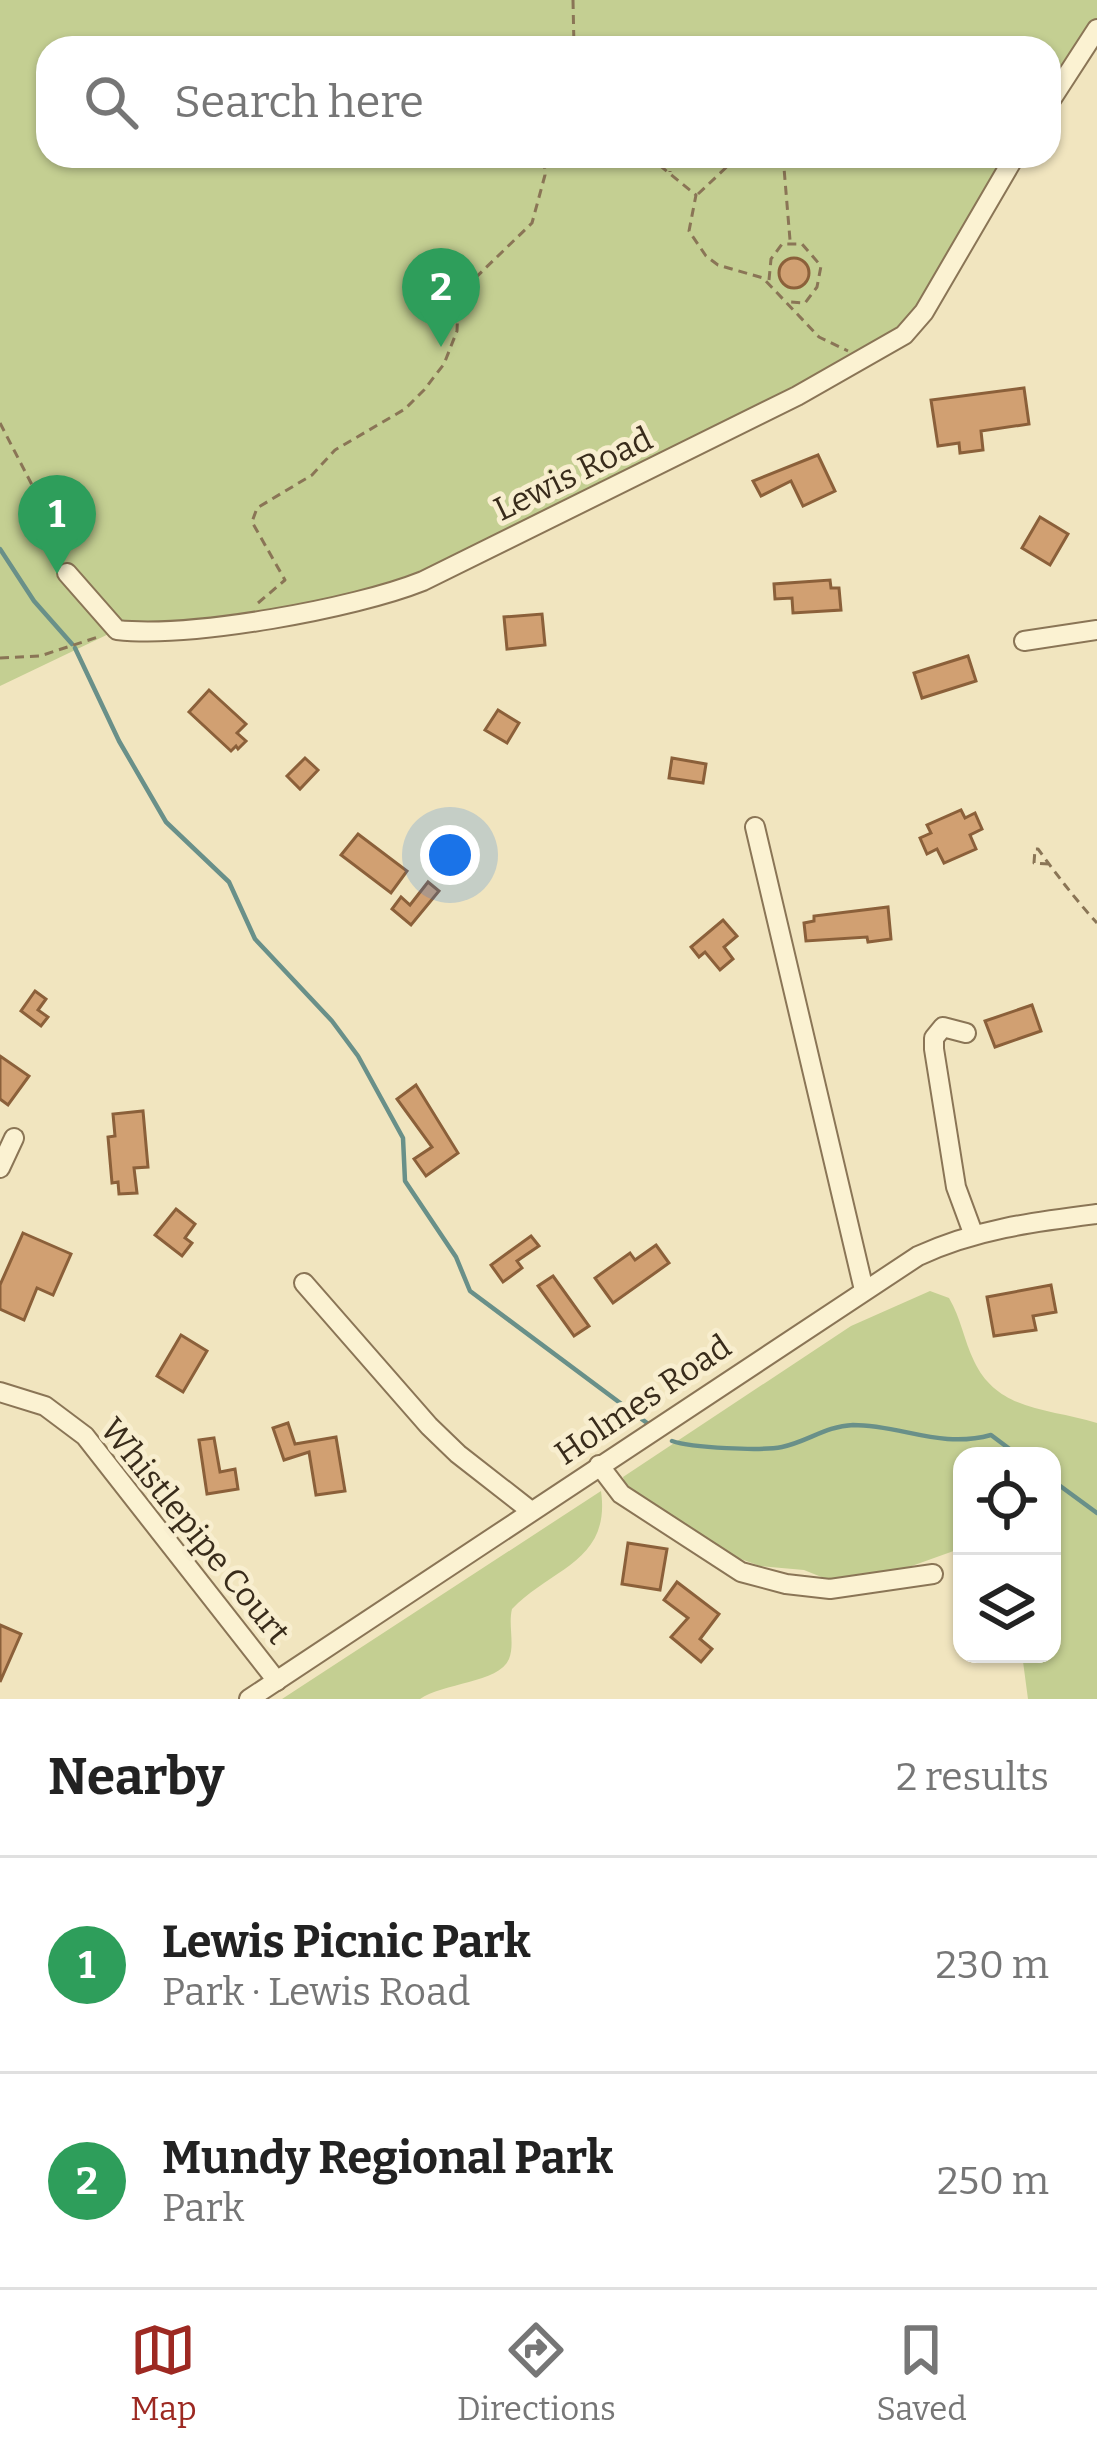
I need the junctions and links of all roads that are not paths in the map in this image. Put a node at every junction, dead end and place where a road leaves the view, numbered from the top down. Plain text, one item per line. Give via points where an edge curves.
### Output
1 (1097, 29) edge
2 (1061, 85) edge
3 (1008, 168) edge
4 (67, 574) road end
5 (1097, 630) edge
6 (1024, 641) dead end
7 (755, 827) dead end
8 (966, 1033) dead end
9 (14, 1138) dead end
10 (0, 1168) edge
11 (1097, 1214) edge
12 (974, 1234) junction
13 (304, 1283) dead end
14 (864, 1290) junction
15 (0, 1392) edge
16 (598, 1465) junction
17 (531, 1511) junction
18 (933, 1574) dead end
19 (277, 1681) junction
20 (249, 1699) edge

1 - 2 street
3 - 4 street, Lewis Road via 904,335 610,491 389,595 139,633 117,630
5 - 6 street
7 - 14 street
8 - 12 street via 944,1027 934,1049 956,1187
9 - 10 street
11 - 12 street, Holmes Road
12 - 14 street, Holmes Road
13 - 17 street via 429,1426
14 - 16 street, Holmes Road
15 - 19 street, Whistlepipe Court via 45,1406 85,1436
16 - 17 street, Holmes Road
16 - 18 street via 637,1506 741,1572 830,1589
17 - 19 street, Holmes Road
19 - 20 street, Holmes Road

